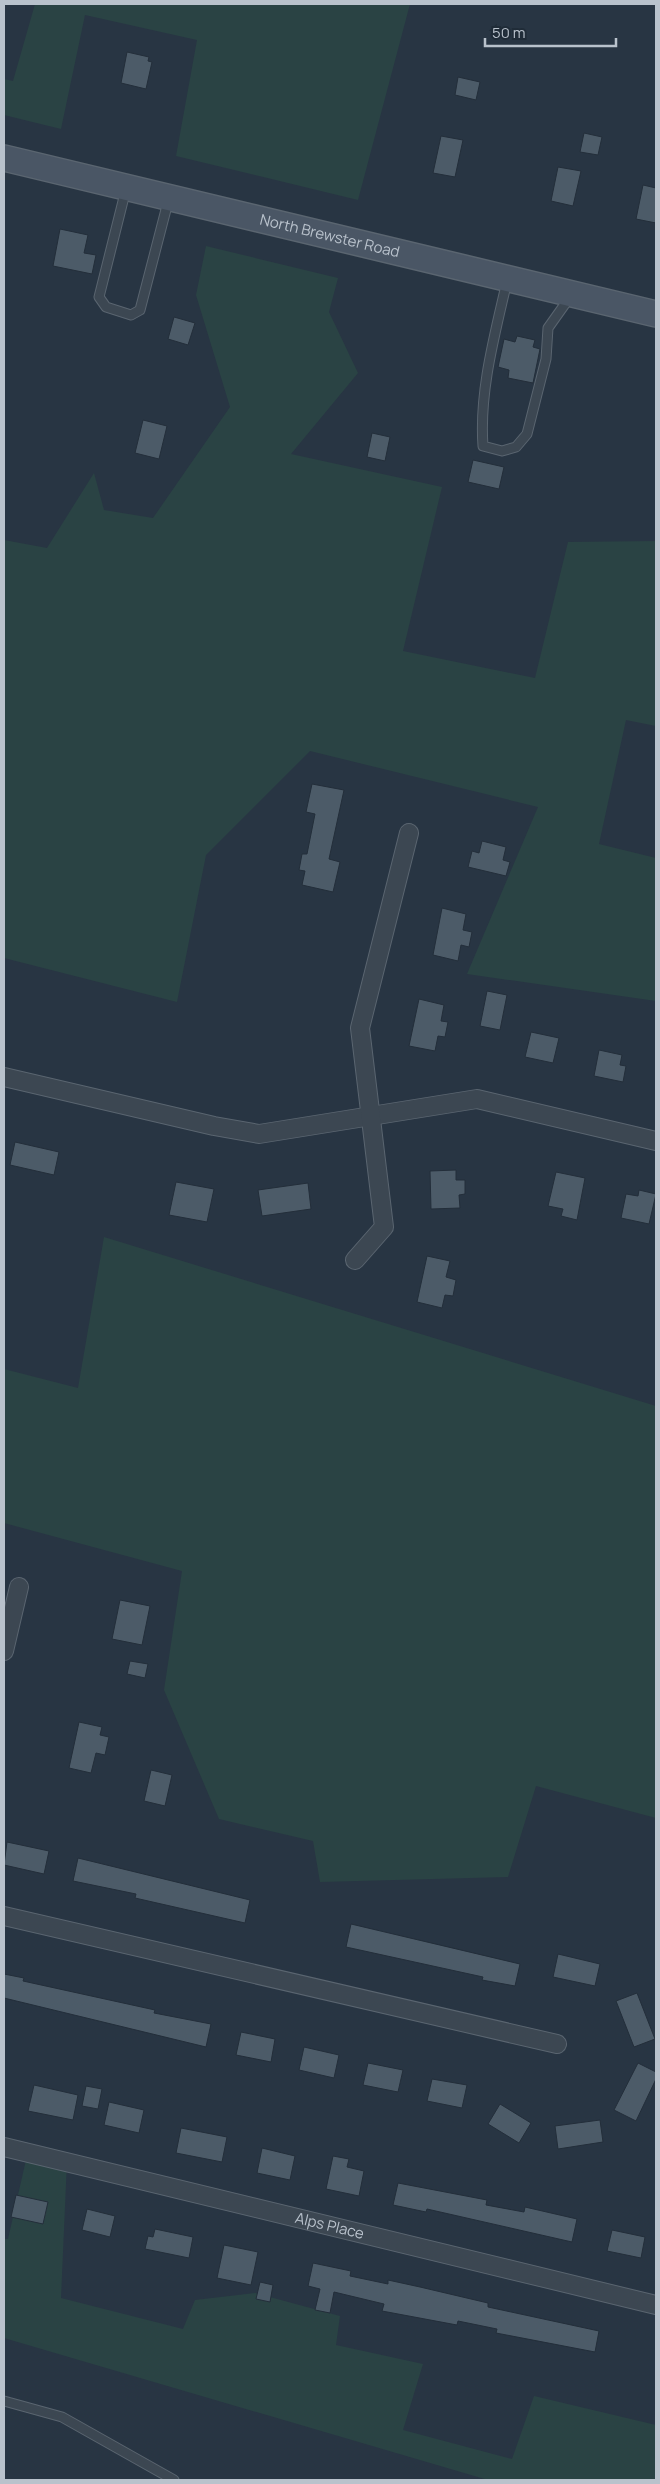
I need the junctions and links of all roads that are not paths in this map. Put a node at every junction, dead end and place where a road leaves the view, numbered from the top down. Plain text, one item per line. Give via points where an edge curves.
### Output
1 (4, 158) edge
2 (126, 188) junction
3 (169, 198) junction
4 (508, 278) junction
5 (572, 294) junction
6 (656, 314) edge
7 (409, 833) dead end
8 (4, 1076) edge
9 (371, 1116) junction
10 (656, 1141) edge
11 (354, 1260) dead end
12 (19, 1587) dead end
13 (4, 1651) edge
14 (4, 1916) edge
15 (557, 2044) dead end
16 (4, 2147) edge
17 (656, 2306) edge
18 (4, 2400) edge
19 (174, 2480) edge

1 - 2 main road, North Brewster Road
2 - 3 main road, North Brewster Road
2 - 3 lane via 99,297 106,307 131,315 140,310
3 - 4 main road, North Brewster Road
4 - 5 main road, North Brewster Road
4 - 5 lane via 493,340 482,424 483,446 502,451 516,447 527,434 546,359 548,328
5 - 6 main road, North Brewster Road
7 - 9 street via 360,1028
8 - 9 street via 259,1134
9 - 10 street via 477,1099
9 - 11 street via 384,1227
12 - 13 street
14 - 15 street
16 - 17 street, Alps Place
18 - 19 lane via 62,2417

